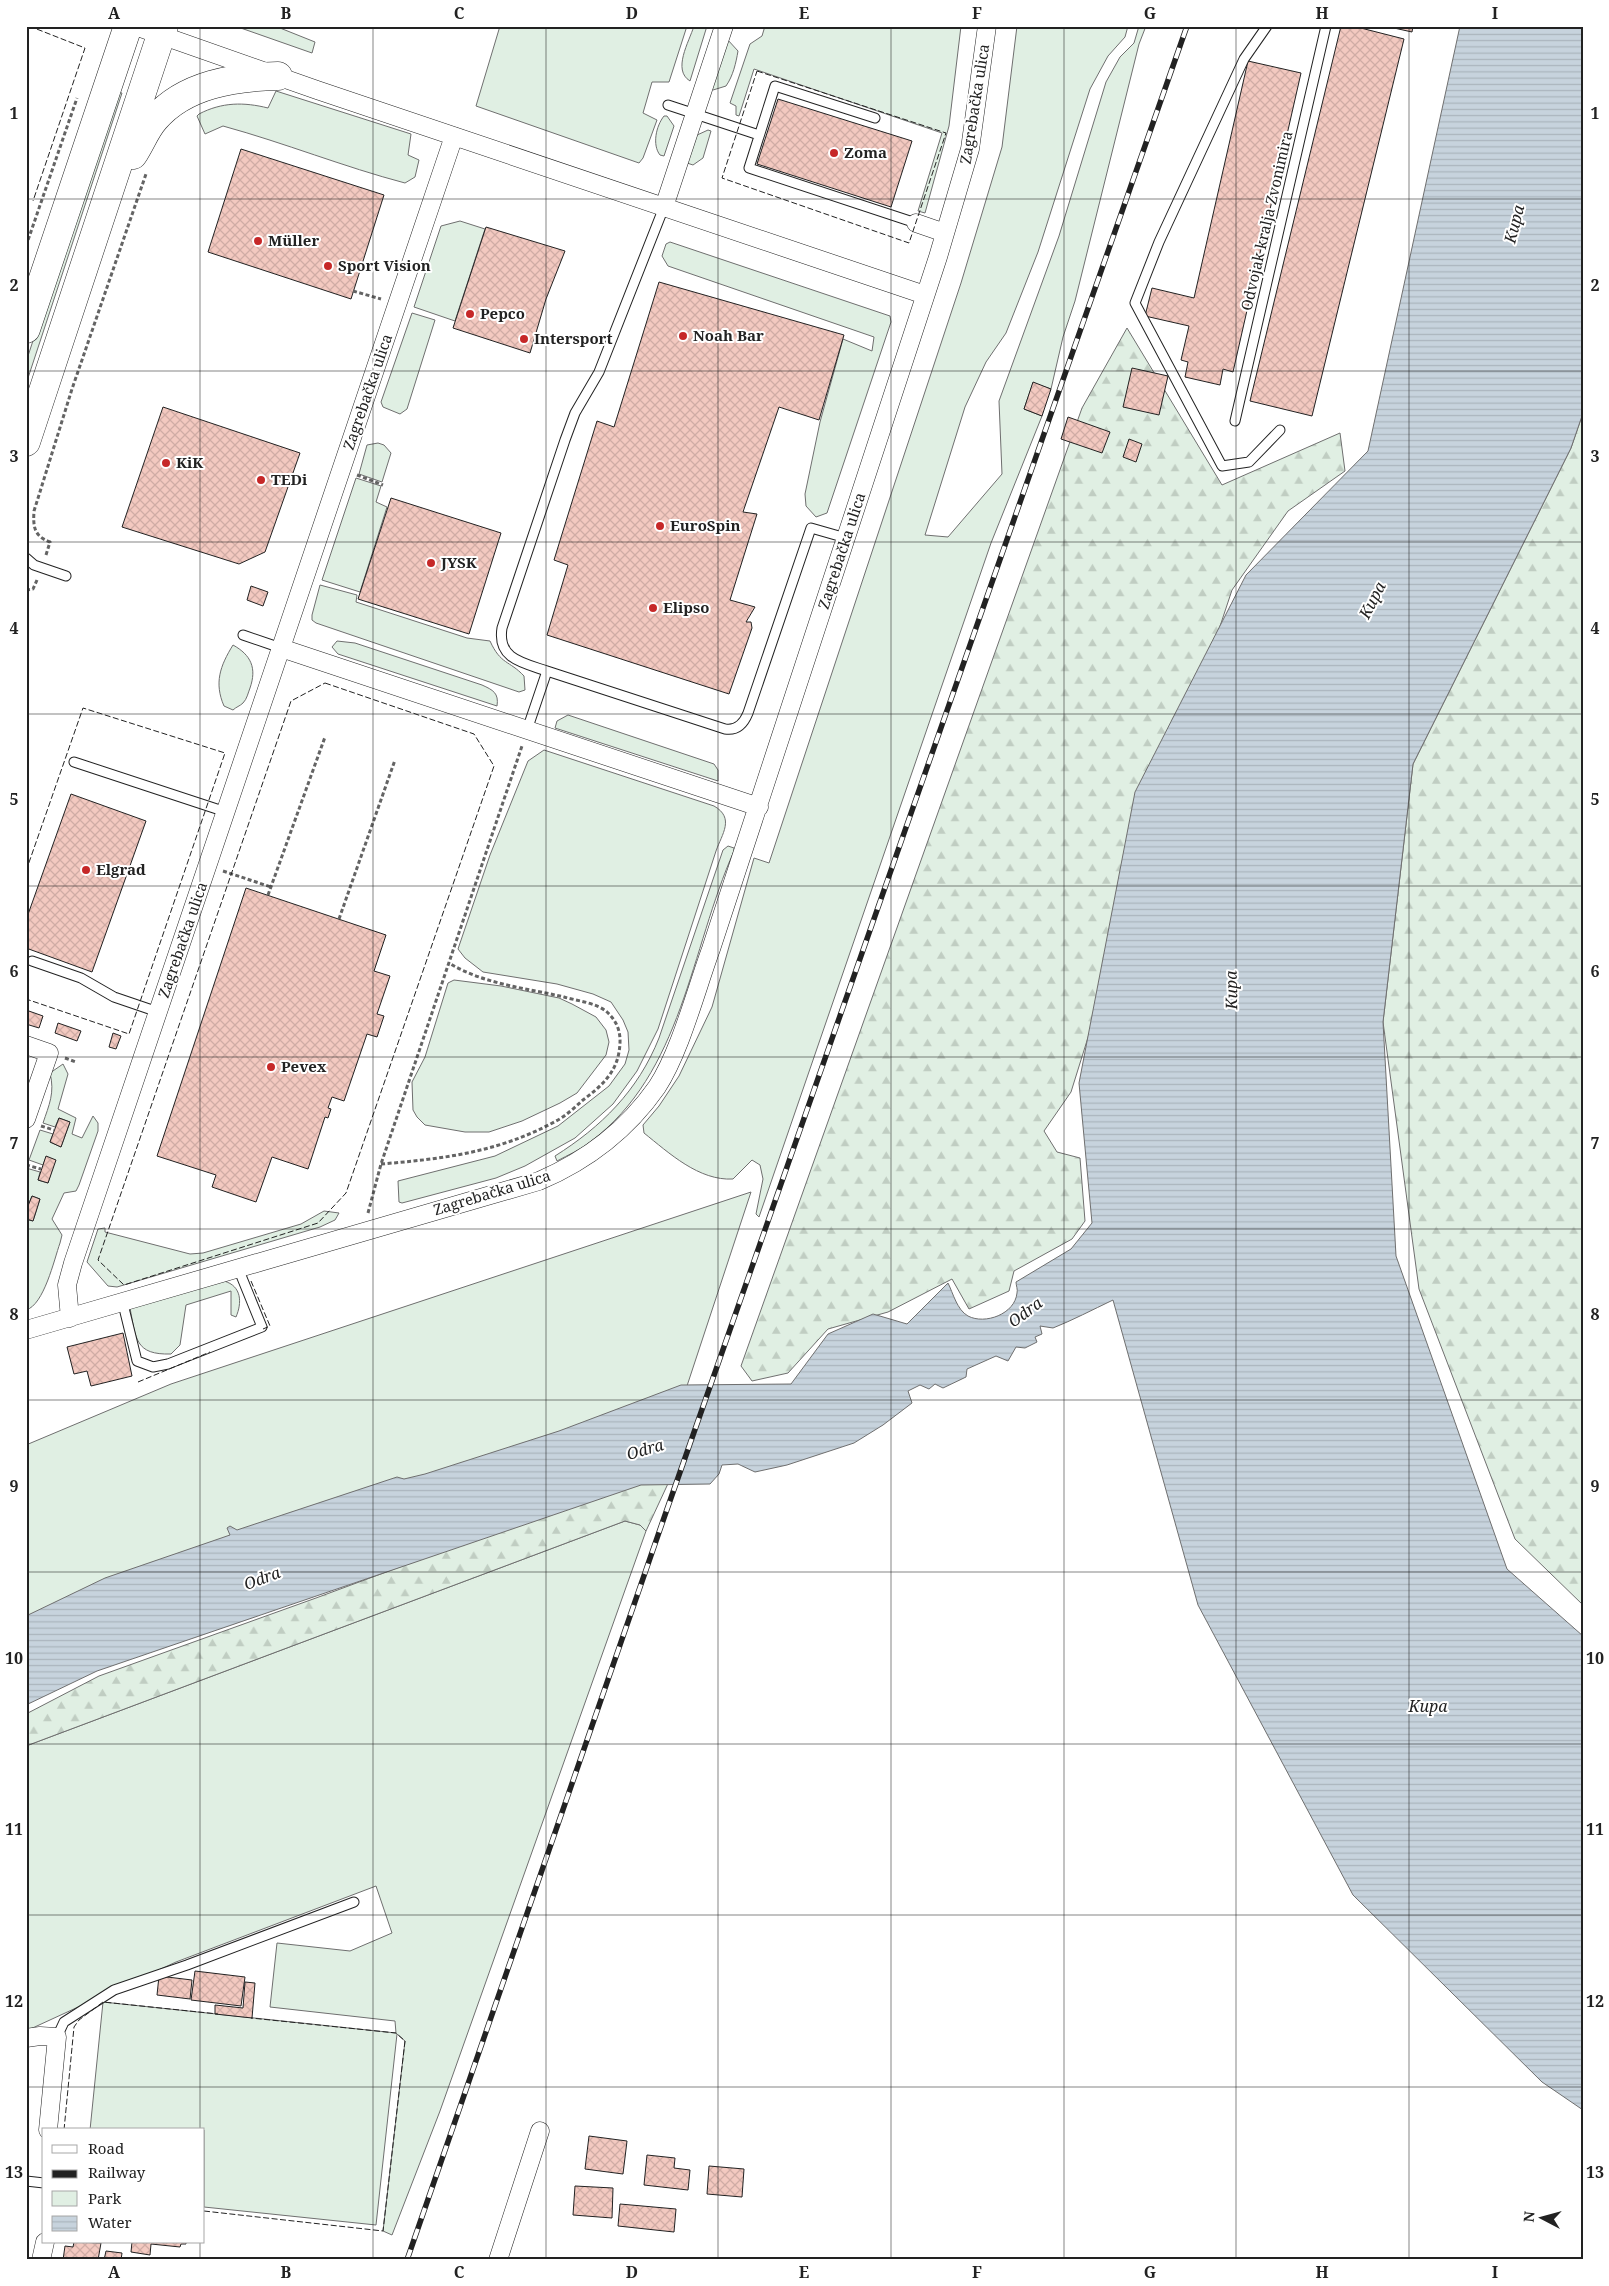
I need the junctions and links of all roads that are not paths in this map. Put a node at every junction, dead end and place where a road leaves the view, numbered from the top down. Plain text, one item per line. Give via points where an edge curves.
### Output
1 (128, 26) edge
2 (724, 26) edge
3 (987, 26) edge
4 (1267, 26) edge
5 (1326, 26) edge
6 (153, 29) edge
7 (278, 76) junction
8 (668, 105) dead end
9 (695, 114) junction
10 (874, 118) dead end
11 (759, 135) junction
12 (454, 136) junction
13 (108, 194) junction
14 (664, 207) junction
15 (916, 223) joint
16 (945, 233) junction
17 (925, 295) junction
18 (26, 329) edge
19 (1234, 421) dead end
20 (1280, 430) dead end
21 (26, 442) edge
22 (846, 538) junction
23 (26, 558) edge
24 (34, 566) edge
25 (66, 576) dead end
26 (243, 635) dead end
27 (281, 648) junction
28 (547, 671) junction
29 (527, 730) junction
30 (74, 762) dead end
31 (759, 807) junction
32 (226, 812) junction
33 (32, 961) dead end
34 (158, 1012) junction
35 (26, 1045) edge
36 (26, 1119) edge
37 (238, 1268) junction
38 (123, 1304) junction
39 (70, 1318) junction
40 (26, 1330) edge
41 (354, 1902) dead end
42 (57, 2037) junction
43 (26, 2038) edge
44 (48, 2128) edge
45 (540, 2131) dead end
46 (26, 2181) edge
47 (42, 2183) edge
48 (44, 2244) edge
49 (41, 2260) edge
50 (498, 2260) edge

1 - 18 main road
2 - 9 street
3 - 16 street, Zagrebačka ulica via 970,149
4 - 20 lane via 1244,59 1159,242 1135,303 1222,466 1249,462
5 - 19 lane, Odvojak kralja Zvonimira
6 - 7 street
6 - 13 main road
7 - 12 street
7 - 13 main road via 218,82 198,89 168,107 148,127
8 - 9 lane
9 - 11 lane
9 - 14 street
10 - 11 lane via 775,86
11 - 15 lane via 749,168
12 - 14 street
12 - 27 street, Zagrebačka ulica
13 - 21 main road
14 - 17 street
14 - 28 lane via 599,372 575,413 502,628 502,645 510,656
15 - 16 street
16 - 17 street, Zagrebačka ulica
17 - 22 street, Zagrebačka ulica
22 - 28 lane via 811,528 748,712 736,729 725,729
22 - 31 street, Zagrebačka ulica
23 - 24 lane
24 - 25 lane
26 - 27 lane
27 - 29 street
27 - 32 street, Zagrebačka ulica
28 - 29 lane
29 - 31 street
30 - 32 lane
31 - 37 street, Zagrebačka ulica via 672,1058 657,1087 626,1126 570,1167 539,1181
32 - 34 street, Zagrebačka ulica
33 - 34 lane via 81,978 114,997
34 - 39 street, Zagrebačka ulica via 73,1263 67,1285
35 - 36 street via 49,1053
37 - 38 street, Zagrebačka ulica
37 - 38 lane via 262,1327 168,1364 153,1367 137,1361
38 - 39 street, Zagrebačka ulica
39 - 40 street, Zagrebačka ulica
41 - 42 lane via 114,1990 64,2022
42 - 43 street
42 - 44 street
45 - 50 street
46 - 47 lane
48 - 49 street

